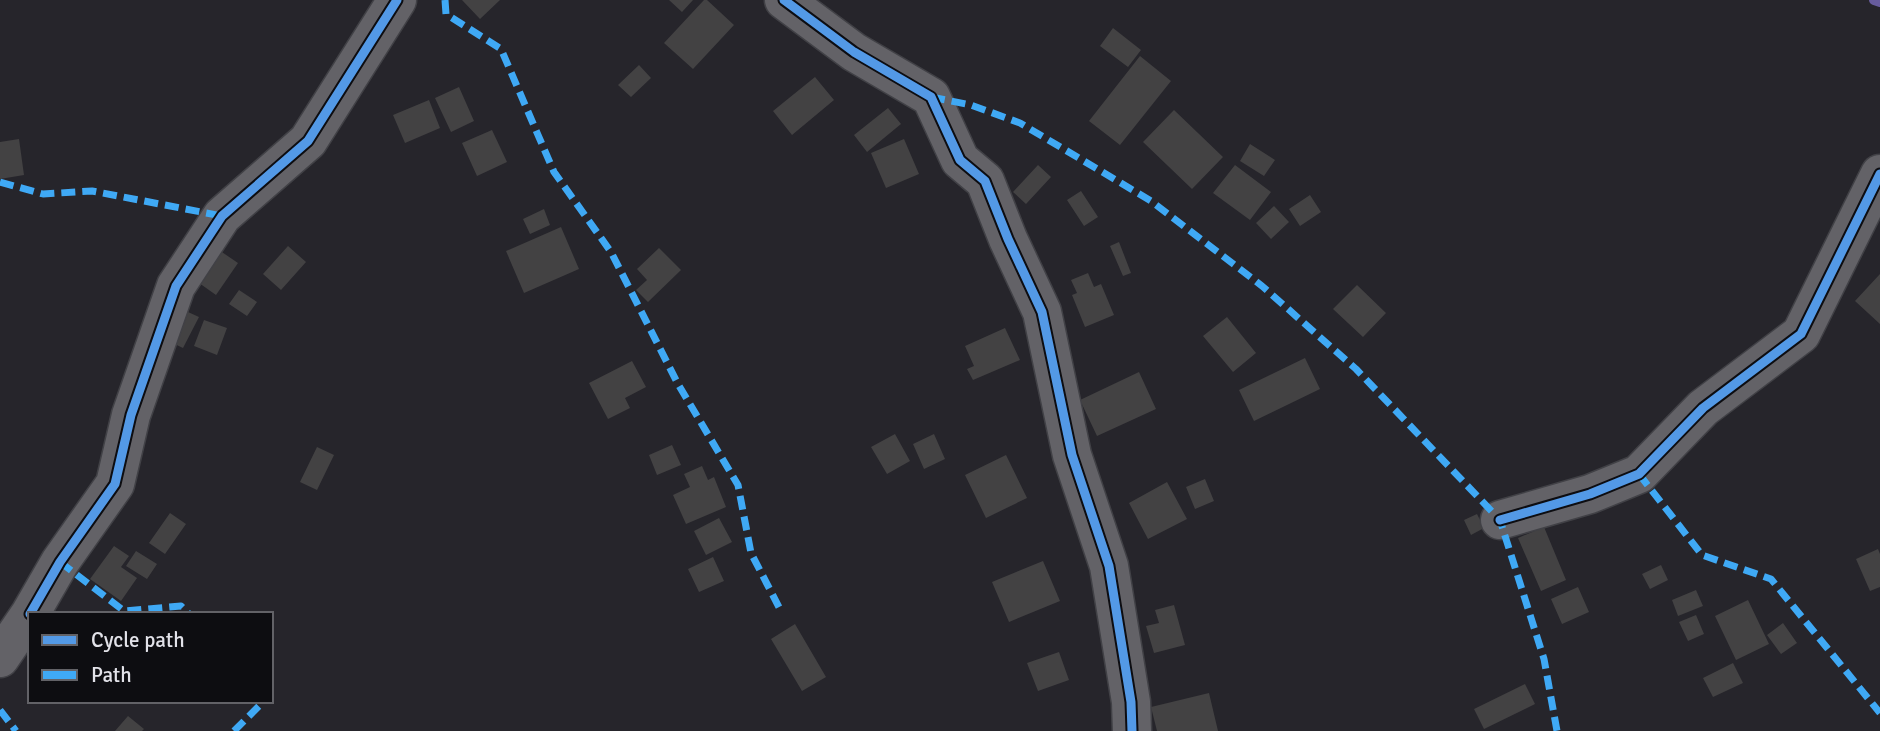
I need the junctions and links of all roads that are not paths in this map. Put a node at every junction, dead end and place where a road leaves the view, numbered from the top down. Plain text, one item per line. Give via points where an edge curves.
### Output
1 (397, 0) edge
2 (784, 0) edge
3 (1880, 174) edge
4 (1500, 520) dead end
5 (31, 612) edge
6 (28, 617) edge
7 (0, 659) edge
8 (1132, 731) edge

1 - 5 street via 307,141 222,216 176,286 131,415 115,484
2 - 8 street via 854,52 931,97 960,160 985,181 1042,312 1072,454 1109,566
3 - 4 street via 1801,334 1703,408 1639,474 1590,494
6 - 7 street

